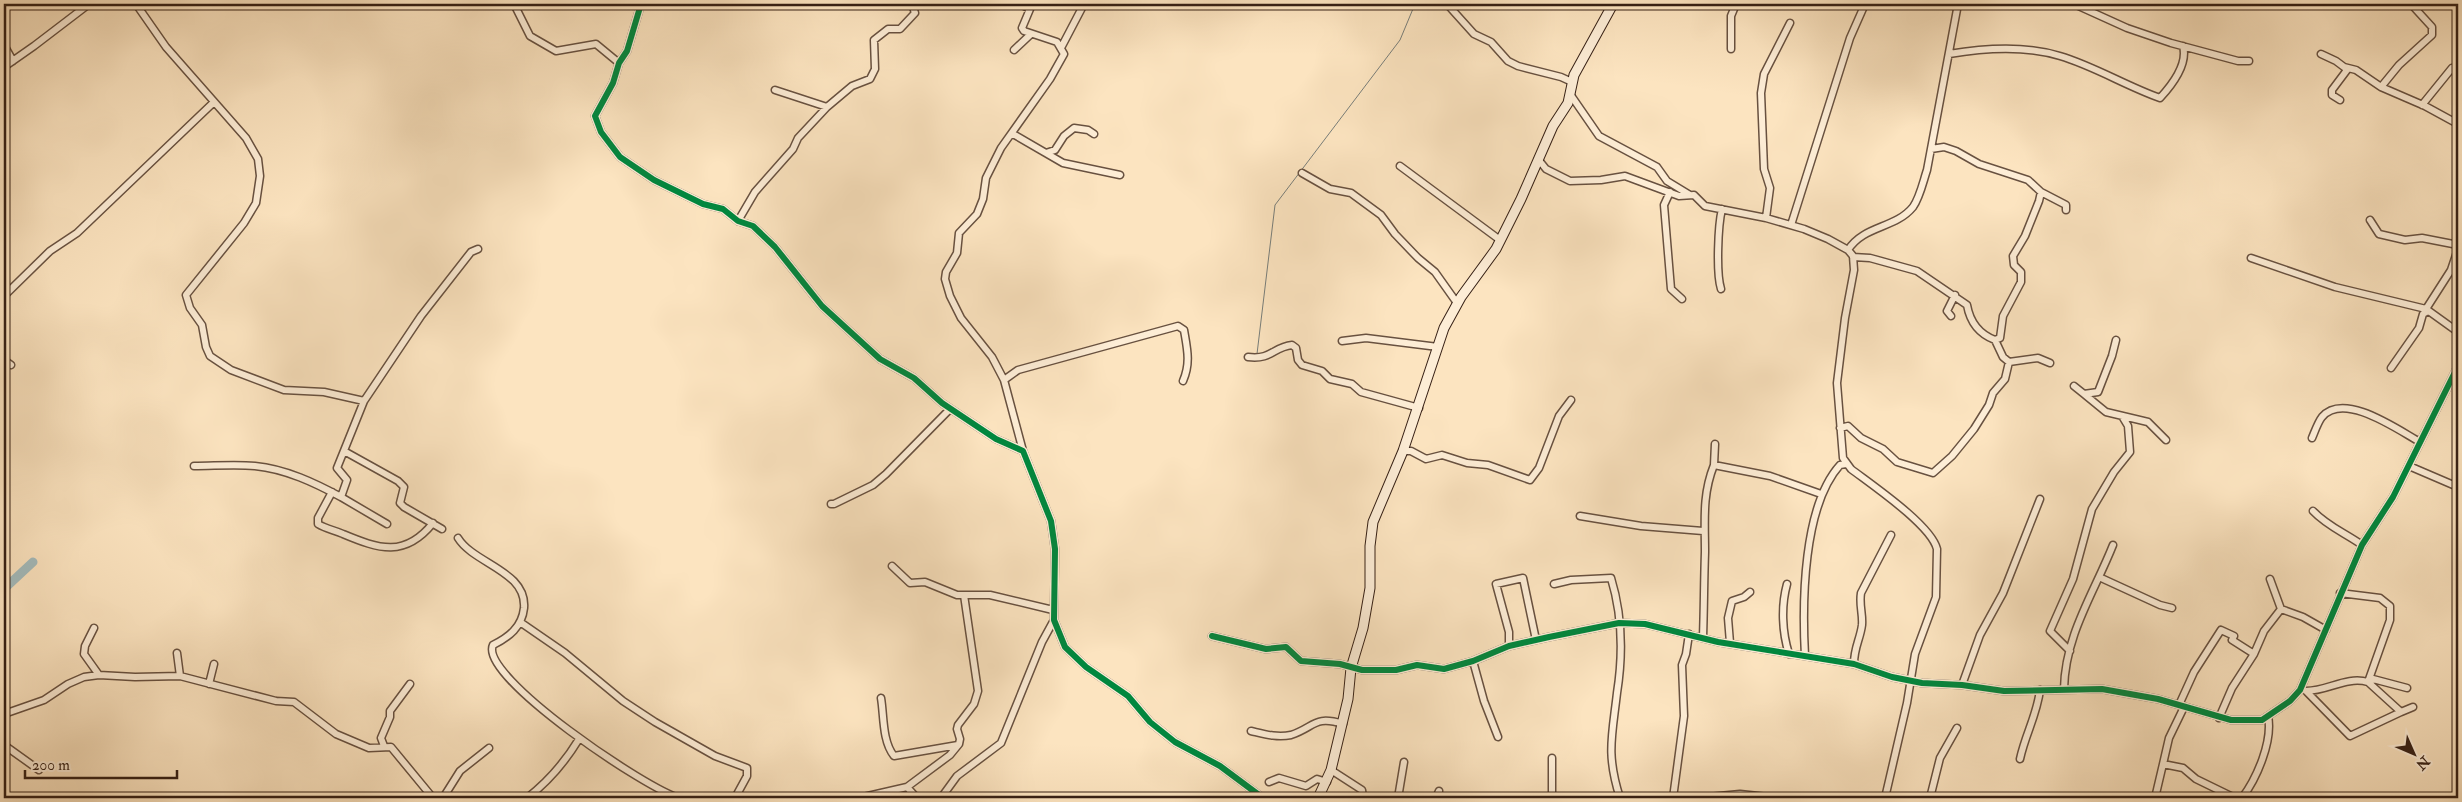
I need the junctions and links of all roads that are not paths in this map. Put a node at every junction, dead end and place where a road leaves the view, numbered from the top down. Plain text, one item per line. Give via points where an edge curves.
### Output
1 (89, 4) edge
2 (136, 4) edge
3 (514, 4) edge
4 (641, 4) edge
5 (912, 4) edge
6 (1020, 4) edge
7 (1084, 4) edge
8 (1447, 4) edge
9 (1613, 4) edge
10 (1736, 4) edge
11 (1865, 4) edge
12 (1958, 4) edge
13 (2074, 4) edge
14 (2411, 4) edge
15 (1031, 6) edge
16 (1790, 24) dead end
17 (1031, 34) junction
18 (4, 44) edge
19 (1062, 46) junction
20 (2184, 46) junction
21 (1731, 49) dead end
22 (1014, 50) dead end
23 (1949, 54) junction
24 (2321, 54) dead end
25 (13, 61) junction
26 (2249, 61) dead end
27 (619, 63) junction
28 (4, 67) edge
29 (2344, 67) junction
30 (2452, 68) dead end
31 (1572, 82) junction
32 (2381, 87) junction
33 (775, 90) dead end
34 (1570, 94) junction
35 (2340, 100) dead end
36 (214, 102) junction
37 (2422, 105) junction
38 (826, 107) junction
39 (1565, 107) junction
40 (1578, 108) junction
41 (2458, 124) edge
42 (1013, 134) junction
43 (1094, 134) dead end
44 (1931, 149) junction
45 (1042, 152) junction
46 (1538, 159) junction
47 (1400, 166) dead end
48 (1302, 173) dead end
49 (1120, 175) dead end
50 (1670, 192) junction
51 (2041, 192) junction
52 (1690, 195) junction
53 (1722, 209) junction
54 (2066, 210) dead end
55 (1766, 218) junction
56 (2370, 220) dead end
57 (738, 221) junction
58 (1791, 225) junction
59 (1500, 240) junction
60 (2458, 245) edge
61 (478, 249) dead end
62 (2458, 249) edge
63 (1848, 250) junction
64 (1853, 257) junction
65 (2250, 258) dead end
66 (1721, 289) dead end
67 (4, 295) edge
68 (1955, 295) junction
69 (1682, 299) dead end
70 (1457, 303) junction
71 (2427, 310) junction
72 (1951, 316) dead end
73 (2458, 332) edge
74 (1995, 340) junction
75 (2116, 340) dead end
76 (1342, 341) dead end
77 (1438, 347) junction
78 (1248, 357) dead end
79 (4, 360) edge
80 (2009, 362) junction
81 (2050, 363) dead end
82 (11, 365) dead end
83 (2458, 366) edge
84 (2391, 368) dead end
85 (1004, 380) junction
86 (1183, 381) dead end
87 (2451, 381) junction
88 (2458, 384) edge
89 (2074, 386) dead end
90 (2084, 394) junction
91 (1571, 400) dead end
92 (364, 401) junction
93 (950, 408) junction
94 (1419, 408) junction
95 (2122, 416) junction
96 (1840, 428) junction
97 (2312, 438) dead end
98 (2166, 440) dead end
99 (2420, 442) junction
100 (1715, 444) dead end
101 (344, 451) junction
102 (1023, 451) junction
103 (1403, 451) junction
104 (1846, 464) junction
105 (1714, 465) junction
106 (194, 466) dead end
107 (2409, 466) junction
108 (2458, 487) edge
109 (332, 492) junction
110 (1822, 494) junction
111 (341, 498) junction
112 (2040, 499) dead end
113 (830, 504) dead end
114 (2313, 511) dead end
115 (1580, 516) dead end
116 (433, 523) junction
117 (388, 524) dead end
118 (442, 529) dead end
119 (1703, 531) junction
120 (1891, 535) dead end
121 (458, 538) dead end
122 (2113, 544) dead end
123 (2362, 545) junction
124 (892, 566) dead end
125 (2099, 577) junction
126 (2270, 580) dead end
127 (1554, 584) dead end
128 (1787, 584) dead end
129 (1750, 592) dead end
130 (2340, 594) junction
131 (964, 595) junction
132 (2172, 608) dead end
133 (2280, 609) junction
134 (1054, 610) junction
135 (1054, 620) junction
136 (520, 622) junction
137 (1620, 624) junction
138 (94, 628) dead end
139 (2326, 630) junction
140 (1689, 634) junction
141 (1212, 636) dead end
142 (1703, 637) junction
143 (1536, 640) junction
144 (1730, 643) junction
145 (1509, 646) junction
146 (2070, 651) junction
147 (177, 653) dead end
148 (1789, 654) junction
149 (2254, 654) junction
150 (1805, 656) junction
151 (1473, 661) junction
152 (214, 664) dead end
153 (1854, 664) junction
154 (1351, 668) junction
155 (99, 675) junction
156 (180, 676) junction
157 (1911, 680) junction
158 (2368, 682) junction
159 (208, 684) junction
160 (410, 684) dead end
161 (1962, 685) junction
162 (2407, 688) dead end
163 (2064, 689) junction
164 (2040, 690) junction
165 (2304, 691) junction
166 (881, 698) dead end
167 (2182, 706) junction
168 (2413, 707) dead end
169 (2401, 712) junction
170 (4, 714) edge
171 (2268, 716) junction
172 (2218, 718) junction
173 (1343, 724) junction
174 (1956, 728) dead end
175 (1251, 731) dead end
176 (1498, 737) dead end
177 (579, 738) junction
178 (4, 745) edge
179 (958, 745) junction
180 (384, 746) junction
181 (489, 748) dead end
182 (1552, 758) dead end
183 (2020, 759) dead end
184 (1404, 762) dead end
185 (2163, 764) junction
186 (40, 770) dead end
187 (1331, 770) junction
188 (1269, 782) dead end
189 (1327, 782) junction
190 (907, 787) junction
191 (1439, 791) dead end
192 (1755, 797) edge
193 (433, 798) edge
194 (443, 798) edge
195 (527, 798) edge
196 (677, 798) edge
197 (735, 798) edge
198 (859, 798) edge
199 (917, 798) edge
200 (941, 798) edge
201 (1262, 798) edge
202 (1318, 798) edge
203 (1363, 798) edge
204 (1398, 798) edge
205 (1436, 798) edge
206 (1552, 798) edge
207 (1620, 798) edge
208 (1673, 798) edge
209 (1698, 798) edge
210 (1777, 798) edge
211 (1885, 798) edge
212 (1930, 798) edge
213 (2155, 798) edge
214 (2236, 798) edge
215 (2242, 798) edge

1 - 25 street
2 - 36 street via 166,47
3 - 27 street via 534,39 556,51 596,44
4 - 27 street via 627,51
5 - 38 street via 916,13 900,29 888,29 874,40 875,68 870,79 852,86
6 - 15 street
7 - 19 street
8 - 31 street via 1474,34 1491,42 1508,61
9 - 31 street
10 - 21 street via 1731,16
11 - 58 street via 1850,38
12 - 23 street
13 - 20 street via 2127,28
14 - 32 street via 2432,27 2432,35 2399,65
15 - 17 street via 1022,28
16 - 55 street via 1764,74 1761,93 1764,168 1770,188
17 - 19 street
17 - 22 street
18 - 25 street
19 - 42 street via 1064,54 1061,61
20 - 23 street via 2186,56 2160,98 2060,56 2012,48
20 - 26 street
23 - 44 street
24 - 29 street
25 - 28 street
27 - 57 street via 613,84 595,116 611,148 654,180 703,204 722,209
29 - 32 street via 2356,70
29 - 35 street via 2347,70 2332,90 2332,95
30 - 37 street
31 - 34 street
32 - 37 street
33 - 38 street
34 - 39 street
34 - 40 street
36 - 67 street via 78,233 50,251
36 - 92 street via 246,138 258,159 260,176 256,203 244,223 186,295 190,308 202,325 210,356 231,370 284,390 324,392
37 - 41 street
38 - 57 street via 755,192
39 - 40 street
39 - 46 street
40 - 52 street via 1599,136 1657,167 1667,181
42 - 45 street
42 - 85 street via 1001,148 986,178 977,214 959,234 958,253 945,279 961,318 992,357
43 - 45 street via 1074,128 1052,152
44 - 51 street via 1944,147 1956,151 1979,164 2028,180
44 - 63 street via 1913,207 1894,223 1884,224 1859,236
45 - 49 street via 1063,163
46 - 50 street via 1546,170 1570,181 1625,176
46 - 59 street
47 - 59 street
48 - 70 street via 1330,189 1351,193 1381,215 1418,258 1436,272
50 - 52 street via 1679,196
50 - 69 street via 1664,205 1671,289
51 - 54 street via 2066,205
51 - 74 street via 2013,256 2014,265 2021,272 2021,282 2003,316 2000,338
52 - 53 street via 1705,206
53 - 55 street
53 - 66 street via 1718,278
55 - 58 street
56 - 60 street via 2379,234
57 - 93 street via 753,226 776,247 822,306 880,359 914,378
58 - 63 street
59 - 70 street
61 - 92 street via 471,252 420,316
62 - 71 street via 2451,270
63 - 64 street
64 - 68 street via 1870,258 1917,271
64 - 96 street via 1854,270 1837,383
65 - 71 street via 2335,287
68 - 72 street via 1947,311
68 - 74 street via 1967,305 1975,326
70 - 77 street
71 - 73 street
71 - 84 street via 2419,328
74 - 80 street via 2003,358
75 - 90 street via 2098,392
76 - 77 street via 1366,338
77 - 94 street
78 - 94 street via 1262,358 1292,345 1302,365 1322,371 1337,383 1352,384 1361,392
79 - 82 street
80 - 81 street via 2038,358
80 - 96 street via 2006,379 1992,393 1989,405 1974,429 1933,474 1904,466 1848,426
83 - 87 street
85 - 86 street via 1018,370 1178,326 1184,330 1188,360
85 - 102 street
87 - 88 street
87 - 99 street
89 - 90 street
90 - 95 street via 2106,412
91 - 103 street via 1559,416 1530,480 1495,467 1442,454 1426,459
92 - 101 street
93 - 102 street via 996,439
93 - 113 street via 873,484
94 - 103 street
95 - 98 street via 2148,422
95 - 146 street via 2128,426 2130,452 2092,509 2073,579 2050,631
96 - 104 street via 1842,458
97 - 99 street via 2323,416 2335,408 2350,408
99 - 107 street
100 - 105 street
101 - 111 street via 337,468 347,480
101 - 116 street via 398,481 404,487 400,503
102 - 134 street via 1047,509 1052,530
103 - 154 street via 1373,522 1370,588
104 - 110 street via 1840,465
104 - 157 street via 1921,525 1935,541 1936,597 1915,654
105 - 110 street via 1770,476
105 - 119 street via 1707,483
106 - 109 street via 256,466 288,472
107 - 108 street
107 - 123 street
109 - 111 street
109 - 116 street via 318,524 375,547 389,549 405,544 425,533
110 - 150 street via 1814,518 1808,563 1803,619
111 - 117 street
112 - 161 street via 2003,593 1980,635
114 - 123 street via 2324,524 2341,530
115 - 119 street via 1641,526
116 - 118 street
119 - 142 street
120 - 153 street via 1861,594 1862,627 1855,645
121 - 136 street via 473,554 506,574 519,589 524,602
122 - 125 street
123 - 130 street
124 - 131 street via 910,583 925,582
125 - 132 street
125 - 146 street via 2077,622
126 - 133 street
127 - 137 street via 1611,578
128 - 148 street via 1784,640
129 - 144 street via 1732,601 1728,618
130 - 139 street
130 - 158 street via 2380,598 2390,606 2390,620
131 - 134 street via 990,595
131 - 179 street via 978,691 974,704 958,725
133 - 139 street via 2303,616
133 - 149 street via 2264,631
134 - 135 street
135 - 200 street via 1001,743 957,776
135 - 201 street via 1065,647 1086,667 1128,696 1150,722 1175,742 1220,766
136 - 177 street via 505,639 493,645 493,656 521,688
136 - 197 street via 565,653 622,701 715,756 747,768 747,776
137 - 140 street via 1645,624
137 - 143 street
137 - 207 street via 1618,693 1610,754
138 - 155 street via 84,654
139 - 165 street
140 - 142 street
140 - 208 street via 1682,665 1683,726
141 - 154 street via 1266,650 1286,647 1301,661
142 - 144 street
143 - 145 street
143 - 145 street via 1524,578 1496,584 1509,632
144 - 148 street
145 - 151 street
146 - 163 street
147 - 156 street
148 - 150 street
149 - 167 street via 2232,640 2234,636 2220,630 2194,672
149 - 172 street via 2232,688
150 - 153 street
151 - 154 street via 1436,670 1417,665 1396,670
151 - 176 street
152 - 159 street
153 - 157 street
154 - 173 street
155 - 156 street
155 - 170 street via 68,684 44,700
156 - 159 street
157 - 161 street
157 - 211 street
158 - 162 street via 2373,679
158 - 165 street via 2355,680 2323,690
158 - 169 street
159 - 180 street via 276,701 294,702 336,734 369,748
160 - 180 street via 390,711 381,738
161 - 164 street via 2004,691
163 - 164 street
163 - 167 street via 2102,689
164 - 183 street
165 - 169 street via 2350,736
165 - 171 street
166 - 179 street via 884,726 894,756
167 - 172 street
167 - 185 street
168 - 169 street
171 - 172 street via 2262,720 2246,721
171 - 215 street via 2270,727 2262,764
173 - 175 street via 1319,720 1289,735 1264,735
173 - 187 street
174 - 212 street via 1940,758
177 - 195 street via 566,760
177 - 196 street via 646,783
178 - 186 street
179 - 190 street via 950,755
180 - 193 street via 394,749
181 - 194 street via 460,771
182 - 206 street
184 - 204 street
185 - 213 street
185 - 214 street via 2183,768 2196,779
187 - 189 street
187 - 203 street via 1358,786
188 - 189 street via 1279,778 1306,786 1317,779
189 - 202 street
190 - 198 street
190 - 199 street
191 - 205 street
192 - 209 street via 1726,794
192 - 210 street

